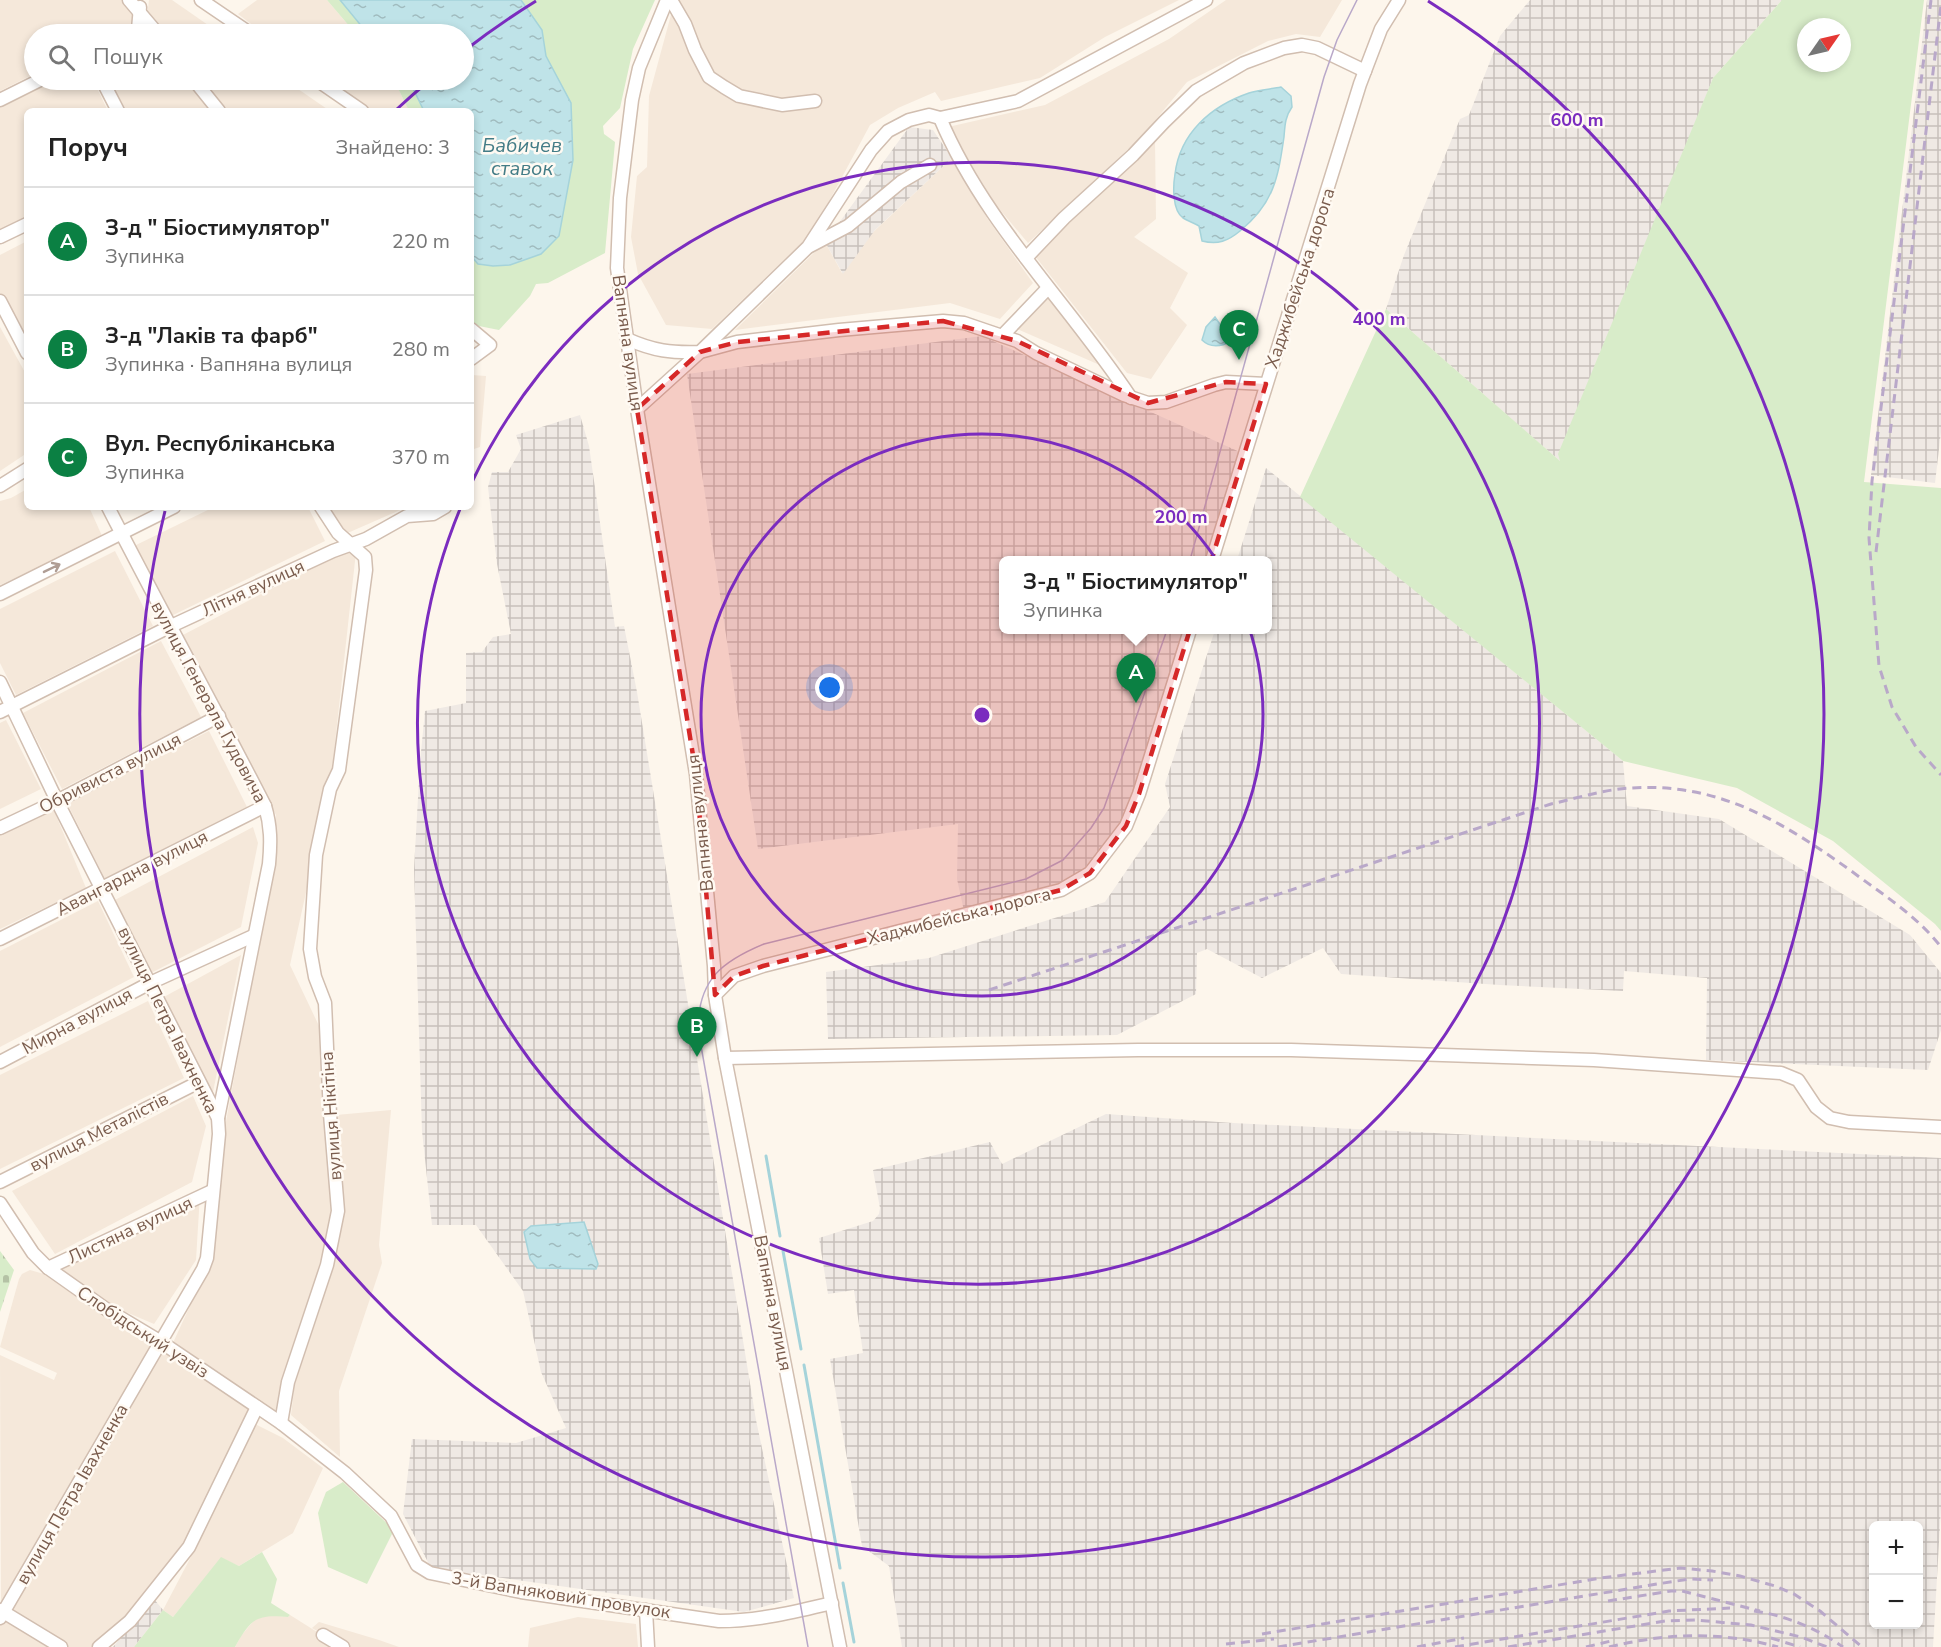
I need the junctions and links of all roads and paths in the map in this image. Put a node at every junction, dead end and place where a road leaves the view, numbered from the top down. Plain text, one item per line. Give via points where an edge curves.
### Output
1 (129, 0) edge
2 (201, 0) edge
3 (669, 0) edge
4 (1206, 0) edge
5 (1399, 0) edge
6 (140, 5) edge
7 (138, 24) edge
8 (152, 24) edge
9 (236, 24) edge
10 (1365, 71) junction
11 (24, 88) edge
12 (107, 90) edge
13 (202, 90) edge
14 (331, 90) edge
15 (0, 100) edge
16 (815, 101) dead end
17 (116, 108) edge
18 (217, 108) edge
19 (358, 108) edge
20 (940, 118) junction
21 (930, 165) dead end
22 (24, 225) edge
23 (0, 237) edge
24 (808, 247) junction
25 (1026, 258) junction
26 (1047, 288) junction
27 (0, 301) edge
28 (474, 332) edge
29 (1003, 335) junction
30 (627, 339) junction
31 (24, 343) edge
32 (700, 352) junction
33 (474, 356) edge
34 (1266, 384) junction
35 (1131, 398) junction
36 (637, 409) junction
37 (24, 471) edge
38 (0, 486) edge
39 (110, 510) edge
40 (168, 510) edge
41 (323, 510) edge
42 (440, 510) edge
43 (122, 533) junction
44 (350, 545) junction
45 (1214, 556) edge
46 (0, 594) edge
47 (169, 627) junction
48 (1189, 634) edge
49 (0, 682) edge
50 (6, 709) edge
51 (219, 716) junction
52 (57, 801) junction
53 (265, 806) junction
54 (0, 828) edge
55 (102, 889) junction
56 (253, 936) junction
57 (0, 939) edge
58 (150, 983) junction
59 (715, 996) junction
60 (725, 1058) junction
61 (0, 1062) edge
62 (199, 1082) junction
63 (218, 1118) junction
64 (1941, 1127) edge
65 (0, 1182) edge
66 (212, 1191) junction
67 (0, 1203) edge
68 (48, 1268) junction
69 (161, 1342) junction
70 (256, 1407) junction
71 (281, 1423) junction
72 (832, 1603) junction
73 (646, 1610) junction
74 (1, 1613) edge
75 (323, 1635) dead end
76 (61, 1647) edge
77 (99, 1647) edge
78 (342, 1647) edge
79 (648, 1647) edge
80 (840, 1647) edge

1 - 6 street
2 - 9 street
3 - 16 street via 685,24 709,77 739,96 782,105
3 - 30 street, Вапняна вулиця via 639,68 627,129 617,268
4 - 20 street via 1018,101
5 - 10 street, Хаджибейська дорога via 1381,29
6 - 7 street
6 - 8 street
10 - 25 street via 1302,45 1244,63 1196,91
10 - 34 street, Хаджибейська дорога
11 - 15 street
12 - 17 street
13 - 18 street
14 - 19 street
20 - 24 street via 929,115 909,120 888,132 871,150
20 - 25 street via 968,174
21 - 24 street via 901,182 848,226
22 - 23 street
24 - 32 street
25 - 26 street
26 - 29 street
26 - 35 street
27 - 31 street
28 - 33 street via 490,345
29 - 32 street via 943,321 737,342
29 - 35 street
30 - 32 street via 670,353
30 - 36 street, Вапняна вулиця
32 - 36 street
34 - 35 street via 1226,382 1157,403
34 - 45 street, Хаджибейська дорога
36 - 59 street, Вапняна вулиця via 696,774
37 - 38 street
39 - 43 street, вулиця Генерала Гудовича
40 - 43 street
41 - 44 street, вулиця Нікітіна
42 - 44 street, Літня вулиця via 407,516
46 -> 43 street
43 - 47 street, вулиця Генерала Гудовича
44 - 47 street, Літня вулиця
44 - 71 street, вулиця Нікітіна via 365,557 366,570 339,770 330,789 316,855 310,949 325,1003 338,1211 327,1265 288,1382
47 - 50 street, Літня вулиця
47 - 51 street, вулиця Генерала Гудовича
48 - 59 street, Хаджибейська дорога via 1126,826 1090,873 1061,890 762,966 734,976
49 - 50 street, вулиця Петра Івахненка
50 - 52 street, вулиця Петра Івахненка
51 - 52 street, Обривиста вулиця
51 - 53 street, вулиця Генерала Гудовича
52 - 54 street, Обривиста вулиця
52 - 55 street, вулиця Петра Івахненка
53 - 55 street, Авангардна вулиця
53 - 56 street, вулиця Генерала Гудовича via 271,848
55 - 57 street, Авангардна вулиця
55 - 58 street, вулиця Петра Івахненка
56 - 58 street, Мирна вулиця
56 - 63 street, вулиця Генерала Гудовича
58 - 61 street, Мирна вулиця
58 - 62 street, вулиця Петра Івахненка
59 - 60 street, Вапняна вулиця
60 - 64 street via 1291,1050 1594,1060 1781,1073 1798,1080 1822,1114 1839,1121
60 - 72 street, Вапняна вулиця
62 - 63 street, вулиця Петра Івахненка
62 - 65 street, вулиця Металістів
63 - 66 street, вулиця Петра Івахненка
66 - 68 street, Листяна вулиця
66 - 69 street, вулиця Петра Івахненка via 207,1258
67 - 68 street, Слобідський узвіз via 33,1253
68 - 69 street, Слобідський узвіз
69 - 70 street, Слобідський узвіз
69 - 74 street, вулиця Петра Івахненка
70 - 71 street
70 - 77 street via 189,1547 130,1621
71 - 73 street, 3-й Вапняковий провулок via 345,1473 391,1516 417,1565 430,1573 521,1592
72 - 73 street, 3-й Вапняковий провулок via 739,1621
72 - 80 street, Вапняна вулиця
73 - 79 street
74 - 76 street
75 - 78 street

